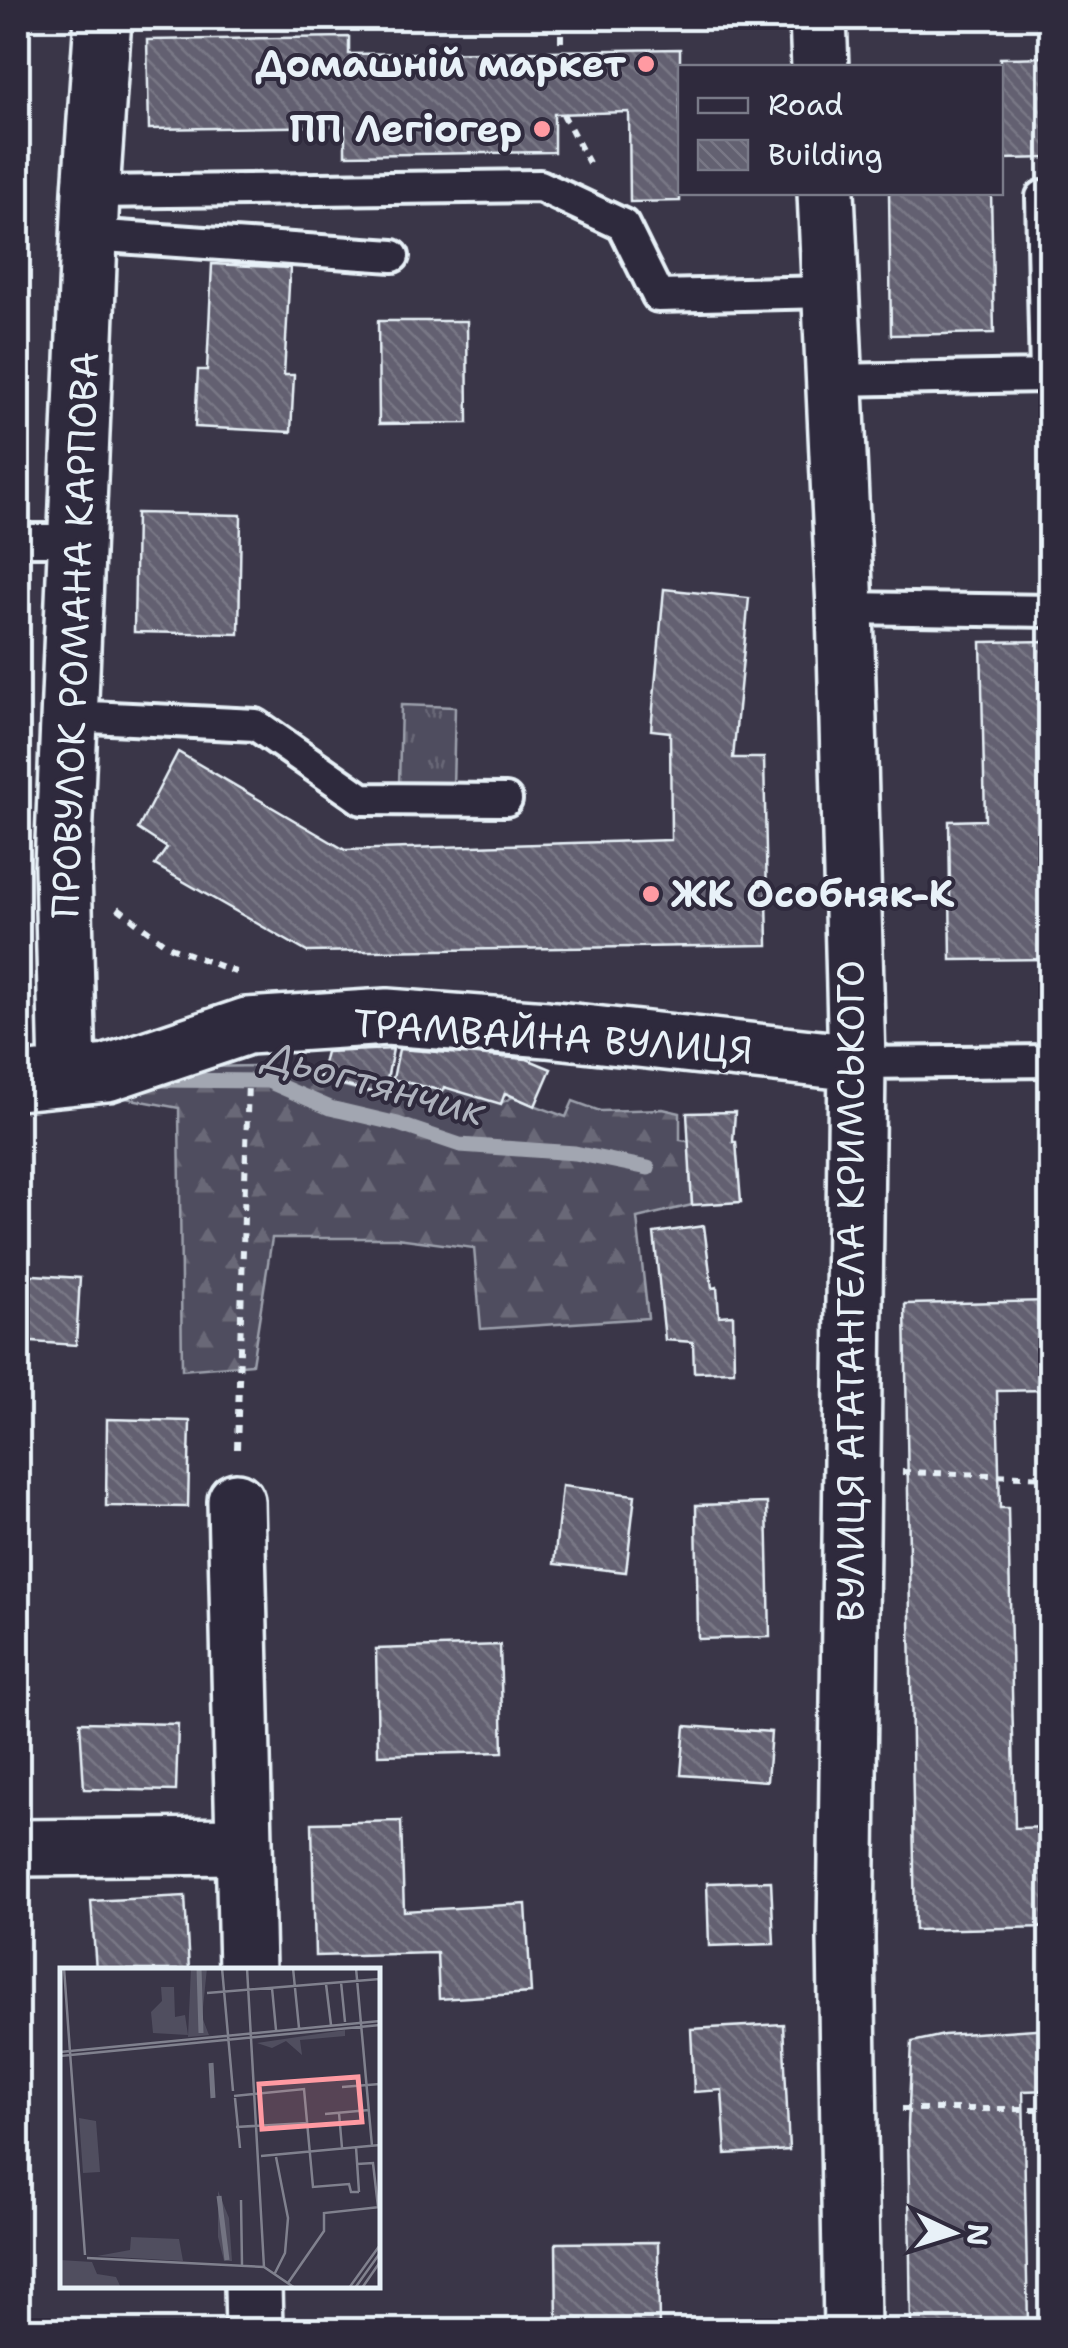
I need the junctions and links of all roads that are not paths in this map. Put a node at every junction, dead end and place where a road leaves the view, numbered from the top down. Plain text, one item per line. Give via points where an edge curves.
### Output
1 (103, 18) edge
2 (818, 18) edge
3 (820, 65) edge
4 (826, 195) edge
5 (1050, 197) edge
6 (90, 213) junction
7 (394, 256) dead end
8 (831, 292) junction
9 (834, 380) junction
10 (18, 540) edge
11 (76, 540) junction
12 (845, 608) junction
13 (1050, 611) edge
14 (69, 716) junction
15 (506, 800) dead end
16 (1050, 1061) edge
17 (857, 1062) junction
18 (42, 1080) edge
19 (236, 1502) road end
20 (244, 1846) junction
21 (18, 1848) edge
22 (247, 1968) edge
23 (253, 2288) edge
24 (254, 2330) edge
25 (852, 2330) edge

1 - 6 street, ПРОВУЛОК РОМАНА КАРПОВА
2 - 3 street
4 - 8 street, ВУЛИЦЯ АГАТАНГЕЛА КРИМСЬКОГО
5 - 9 lane via 1042,197 1046,376
6 - 7 lane
6 - 8 lane via 540,186 623,226 658,296
6 - 11 street, ПРОВУЛОК РОМАНА КАРПОВА
8 - 9 street, ВУЛИЦЯ АГАТАНГЕЛА КРИМСЬКОГО
9 - 12 street, ВУЛИЦЯ АГАТАНГЕЛА КРИМСЬКОГО
10 - 11 lane
11 - 14 street, ПРОВУЛОК РОМАНА КАРПОВА
12 - 13 lane
12 - 17 street, ВУЛИЦЯ АГАТАНГЕЛА КРИМСЬКОГО
14 - 15 lane via 256,725 362,800
14 - 18 street, ПРОВУЛОК РОМАНА КАРПОВА via 63,866
16 - 17 lane
17 - 18 street, ТРАМВАЙНА ВУЛИЦЯ via 387,1017 247,1026 107,1073
17 - 25 street, ВУЛИЦЯ АГАТАНГЕЛА КРИМСЬКОГО via 846,1938
19 - 20 street
20 - 21 street
20 - 22 street
23 - 24 street

